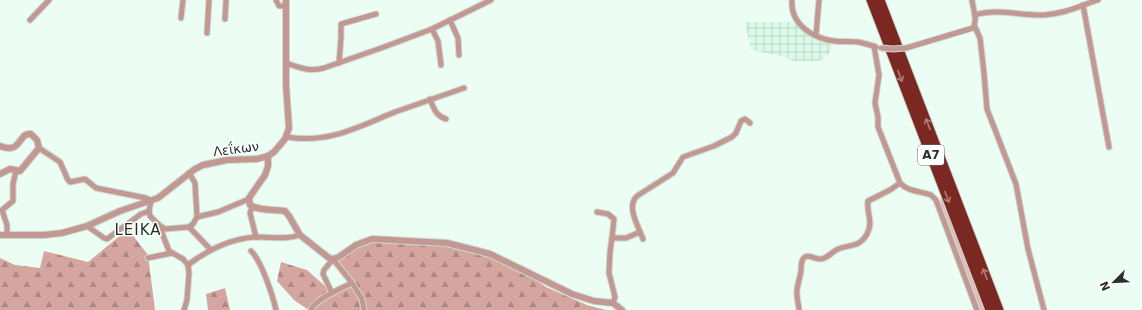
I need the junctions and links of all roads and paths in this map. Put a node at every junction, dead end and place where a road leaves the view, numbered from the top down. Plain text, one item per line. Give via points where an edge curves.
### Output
1 (49, 0) edge
2 (183, 0) edge
3 (209, 0) edge
4 (226, 0) edge
5 (276, 0) edge
6 (491, 0) edge
7 (792, 0) edge
8 (819, 0) edge
9 (871, 0) edge
10 (880, 0) edge
11 (972, 0) edge
12 (1098, 0) edge
13 (286, 3) edge
14 (1083, 5) junction
15 (376, 14) dead end
16 (975, 15) junction
17 (181, 18) dead end
18 (225, 19) dead end
19 (30, 20) dead end
20 (450, 20) junction
21 (975, 27) junction
22 (432, 29) junction
23 (207, 33) dead end
24 (816, 35) junction
25 (874, 46) junction
26 (459, 55) dead end
27 (286, 63) junction
28 (339, 63) junction
29 (441, 65) dead end
30 (464, 88) dead end
31 (430, 100) junction
32 (446, 119) dead end
33 (750, 122) dead end
34 (287, 137) junction
35 (0, 146) edge
36 (1109, 147) dead end
37 (39, 148) junction
38 (268, 156) junction
39 (16, 171) junction
40 (189, 173) junction
41 (0, 174) edge
42 (900, 183) junction
43 (249, 199) junction
44 (150, 201) junction
45 (252, 207) junction
46 (149, 211) junction
47 (597, 212) dead end
48 (197, 217) junction
49 (159, 225) junction
50 (87, 226) junction
51 (189, 227) junction
52 (640, 232) junction
53 (7, 234) junction
54 (0, 235) edge
55 (300, 236) junction
56 (256, 237) junction
57 (612, 238) junction
58 (643, 239) dead end
59 (211, 250) junction
60 (251, 251) dead end
61 (172, 253) junction
62 (148, 258) dead end
63 (333, 259) junction
64 (188, 265) junction
65 (352, 283) junction
66 (332, 293) junction
67 (613, 303) junction
68 (184, 310) edge
69 (276, 310) edge
70 (311, 310) edge
71 (364, 310) edge
72 (622, 310) edge
73 (799, 310) edge
74 (977, 310) edge
75 (990, 310) edge
76 (999, 310) edge
77 (1044, 310) edge

1 - 19 street
2 - 17 street
3 - 23 street
4 - 18 street
5 - 13 street via 279,6
6 - 20 street
7 - 24 street via 792,11 798,23
8 - 24 street
9 -> 75 highway, Α7
76 -> 10 highway, Α7
11 - 16 street
12 - 14 street
13 - 27 street
14 - 16 street via 1053,14 986,12
14 - 36 street
15 - 28 street via 341,24
16 - 21 street
20 - 22 street
20 - 26 street via 458,38
21 - 25 street, bridge via 906,48
21 - 77 street via 980,38 987,109 1018,191 1028,250
22 - 28 street
22 - 29 street via 438,41
24 - 25 street via 831,41 860,42
25 - 42 street via 879,75 875,103 878,127
27 - 28 street via 312,70
27 - 34 street via 289,125
30 - 31 street
31 - 32 street via 435,112
31 - 34 street via 328,137
33 - 52 street via 741,120 732,137 683,157 673,173 636,196 632,205
34 - 38 street, Λεΐκων
35 - 37 street via 10,149 15,147 28,133 37,140
37 - 39 street via 20,170
37 - 44 street via 60,162 70,182 85,179 96,188
38 - 40 street, Λεΐκων via 208,163
38 - 43 street via 265,175
39 - 41 street via 10,169
39 - 53 street via 13,201 2,210
40 - 44 street, Λεΐκων via 163,195
40 - 48 street via 196,186
42 - 73 street via 868,202 870,225 868,233 859,243 839,249 825,258 804,257 797,290
42 - 74 street via 920,193 931,194 936,200
43 - 45 street
43 - 48 street via 218,212
44 - 46 street
44 - 50 street, Λεΐκων
45 - 55 street via 285,211
45 - 56 street via 250,213
46 - 49 street via 150,216
46 - 50 street via 141,214 108,239
47 - 57 street via 608,214 614,219
48 - 51 street
49 - 51 street via 166,229
49 - 61 street
50 - 53 street, Λεΐκων via 44,235
51 - 59 street
52 - 57 street via 626,238
52 - 58 street
53 - 54 street, Λεΐκων
55 - 56 street
55 - 63 street via 326,257
56 - 59 street via 236,240
57 - 67 street via 609,273 615,297
59 - 64 street
60 - 69 street via 258,259
61 - 62 street
61 - 64 street
63 - 65 street
63 - 66 street via 323,274
63 - 67 street via 372,239 442,242 490,254 572,294 594,301
64 - 68 street
65 - 66 street
65 - 71 street via 362,299
66 - 70 street via 315,304
67 - 72 street

